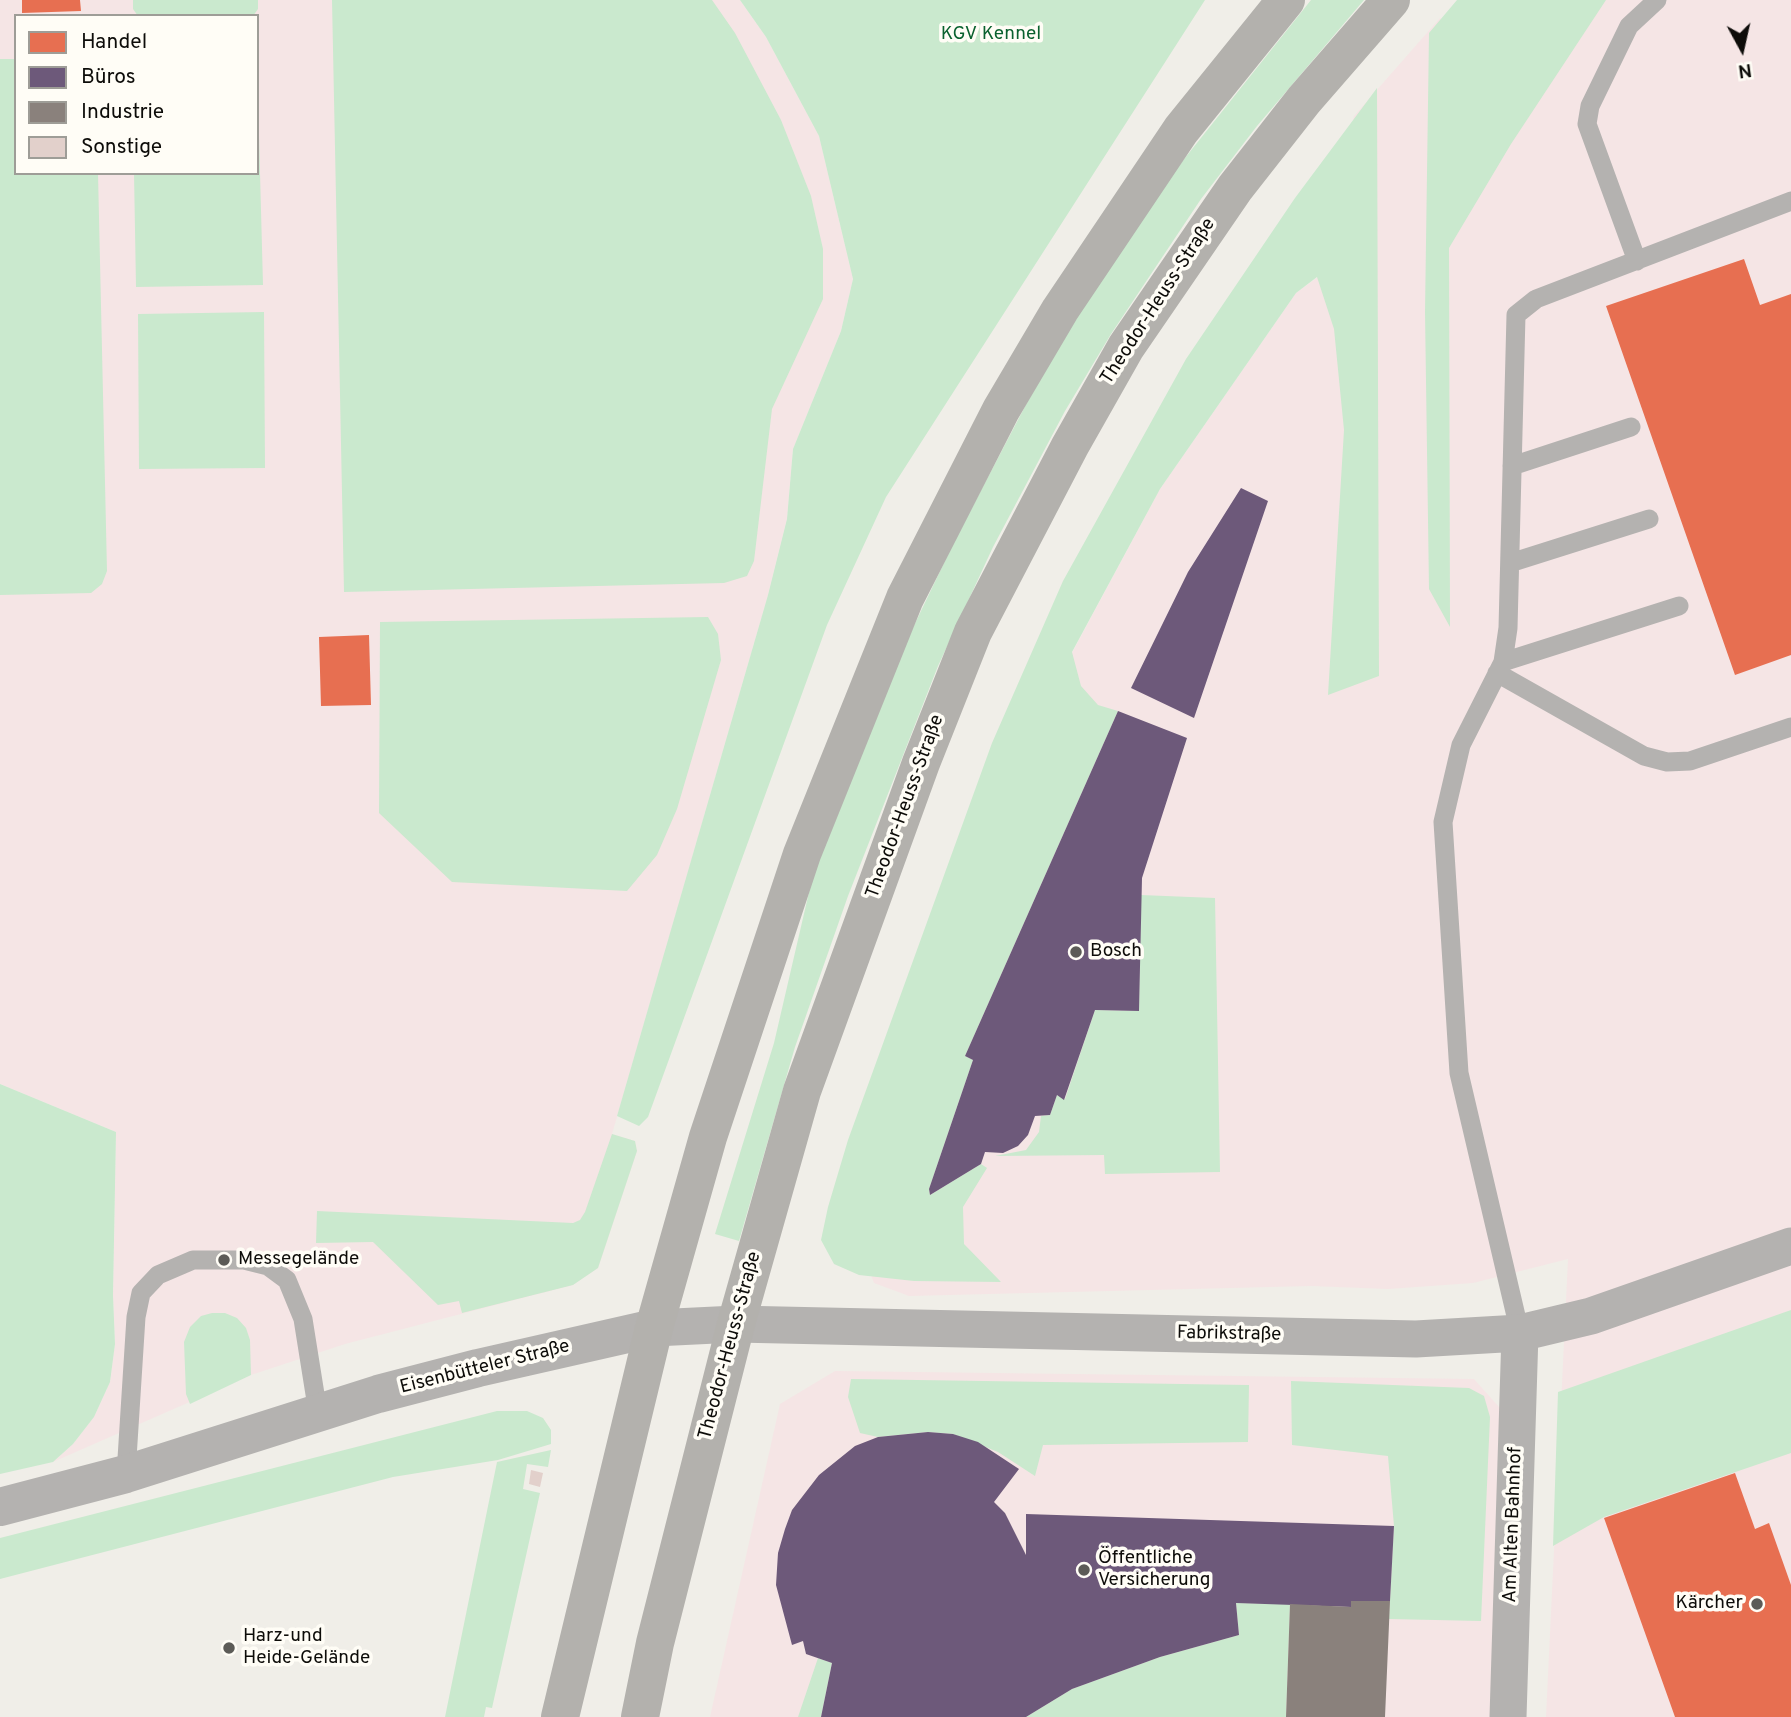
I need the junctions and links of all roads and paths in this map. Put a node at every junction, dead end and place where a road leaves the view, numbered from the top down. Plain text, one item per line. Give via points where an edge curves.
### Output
1 (1286, 0) edge
2 (1657, 0) edge
3 (1385, 6) edge
4 (1791, 201) edge
5 (1637, 261) junction
6 (1631, 427) dead end
7 (1513, 466) junction
8 (1649, 519) dead end
9 (1510, 563) junction
10 (1679, 606) dead end
11 (1500, 667) junction
12 (1791, 727) edge
13 (1791, 1246) edge
14 (736, 1324) junction
15 (654, 1328) junction
16 (1520, 1333) junction
17 (318, 1413) junction
18 (126, 1474) junction
19 (0, 1507) edge
20 (561, 1717) edge
21 (640, 1717) edge
22 (1508, 1717) edge

1 - 15 main road via 1181,130 1060,310 1001,410 905,598 849,730 784,905 708,1138
2 - 5 lane via 1629,26 1590,106 1587,124
3 - 14 main road, Theodor-Heuss-Straße via 1235,188 1126,347 973,632 802,1091
4 - 5 lane
5 - 7 lane via 1536,299 1516,315
6 - 7 lane
7 - 9 lane
8 - 9 lane
9 - 11 lane via 1508,628
10 - 11 lane
11 - 12 lane via 1644,756 1667,762 1690,761
11 - 16 lane via 1461,745 1443,822 1459,1073
13 - 16 street, Fabrikstraße via 1591,1316
14 - 15 street, Fabrikstraße
14 - 16 street, Fabrikstraße via 1416,1339
14 - 21 main road, Theodor-Heuss-Straße
15 - 17 street, Eisenbütteler Straße via 478,1368
15 - 20 main road
16 - 22 street, Am Alten Bahnhof
17 - 18 street, Eisenbütteler Straße
17 - 18 lane via 303,1319 288,1280 268,1266 193,1260 158,1275 141,1293
18 - 19 street, Eisenbütteler Straße

